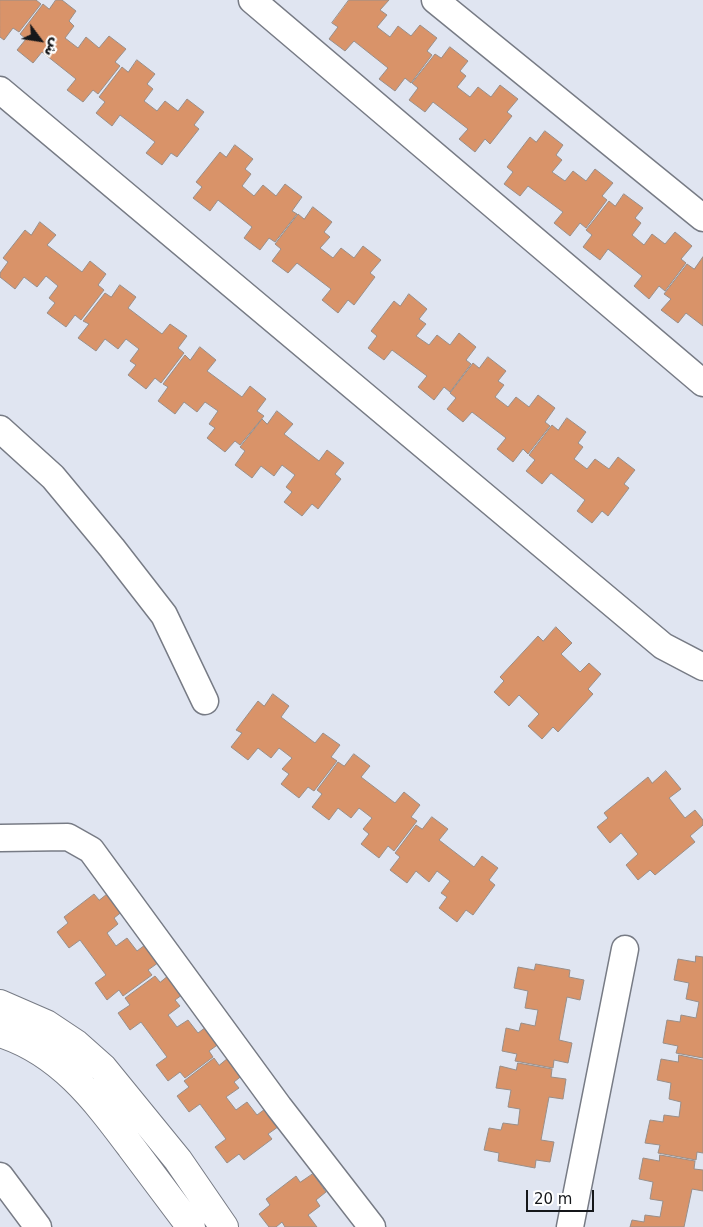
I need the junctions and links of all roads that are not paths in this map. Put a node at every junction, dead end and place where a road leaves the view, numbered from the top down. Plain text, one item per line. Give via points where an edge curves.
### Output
1 (252, 0) edge
2 (435, 0) edge
3 (0, 90) edge
4 (703, 218) edge
5 (703, 383) edge
6 (0, 429) edge
7 (703, 667) edge
8 (205, 701) dead end
9 (0, 838) edge
10 (625, 949) dead end
11 (0, 1004) edge
12 (0, 1033) edge
13 (0, 1176) edge
14 (38, 1227) edge
15 (191, 1227) edge
16 (224, 1227) edge
17 (372, 1227) edge
18 (570, 1227) edge

1 - 5 street
2 - 4 street
3 - 7 street via 663,646
6 - 8 street via 53,478 164,616
9 - 17 street via 68,837 91,850 279,1107
10 - 18 street
11 - 16 street via 46,1024 103,1068 178,1160
12 - 15 street via 38,1050 87,1090
13 - 14 street

